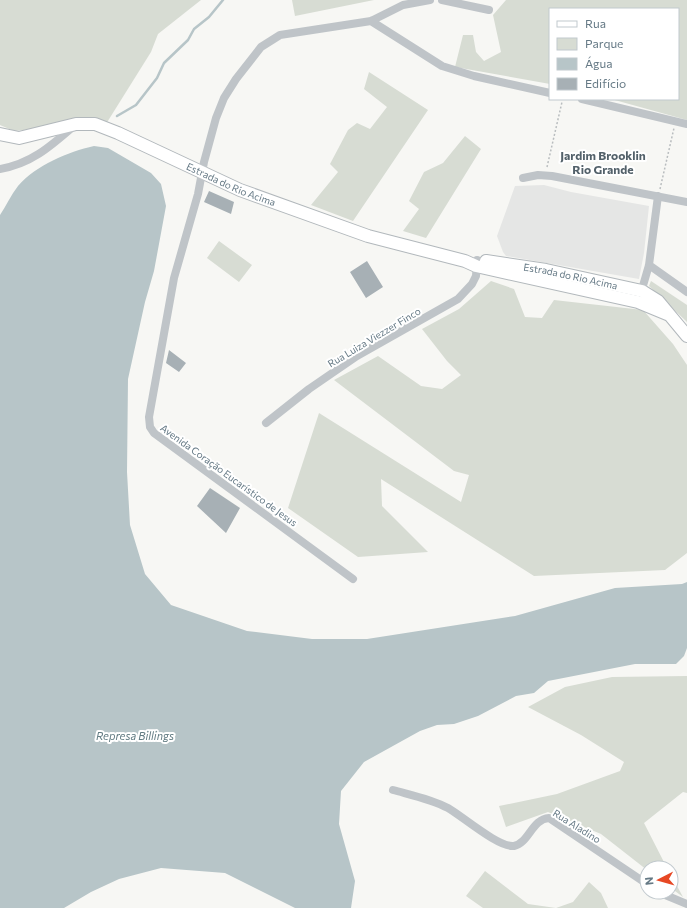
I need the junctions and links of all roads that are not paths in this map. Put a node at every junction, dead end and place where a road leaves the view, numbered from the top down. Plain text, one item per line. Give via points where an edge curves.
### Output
1 (430, 0) edge
2 (442, 0) edge
3 (489, 10) dead end
4 (371, 21) junction
5 (549, 92) edge
6 (586, 100) edge
7 (76, 124) junction
8 (687, 124) edge
9 (0, 134) edge
10 (0, 169) edge
11 (202, 172) junction
12 (523, 178) dead end
13 (658, 196) junction
14 (687, 202) edge
15 (473, 262) junction
16 (649, 265) junction
17 (687, 292) edge
18 (640, 296) junction
19 (687, 336) edge
20 (266, 423) dead end
21 (353, 579) dead end
22 (393, 790) dead end
23 (639, 879) edge
24 (677, 900) edge
25 (687, 904) edge

1 - 4 street, Avenida Coração Eucarístico de Jesus via 403,5
2 - 3 street
4 - 5 street via 442,66 474,76
4 - 11 street, Avenida Coração Eucarístico de Jesus via 287,33 261,47 236,78 224,98
6 - 8 street
7 - 9 main road, Estrada do Rio Acima via 19,138
7 - 10 street via 42,153 28,161
7 - 11 main road, Estrada do Rio Acima via 95,124 118,132
11 - 15 main road, Estrada do Rio Acima via 240,190 368,236
11 - 21 street, Avenida Coração Eucarístico de Jesus via 174,278 149,417 150,426 154,433
12 - 13 street via 545,175
13 - 14 street
13 - 16 street
15 - 18 main road, Estrada do Rio Acima
15 - 20 street, Rua Luiza Viezzer Finco via 476,276 458,299 357,356
16 - 17 street
16 - 18 street
18 - 19 main road, Estrada do Rio Acima via 667,314
22 - 23 street, Rua Aladino via 447,808 507,846 520,843 539,821 548,818
24 - 25 street

